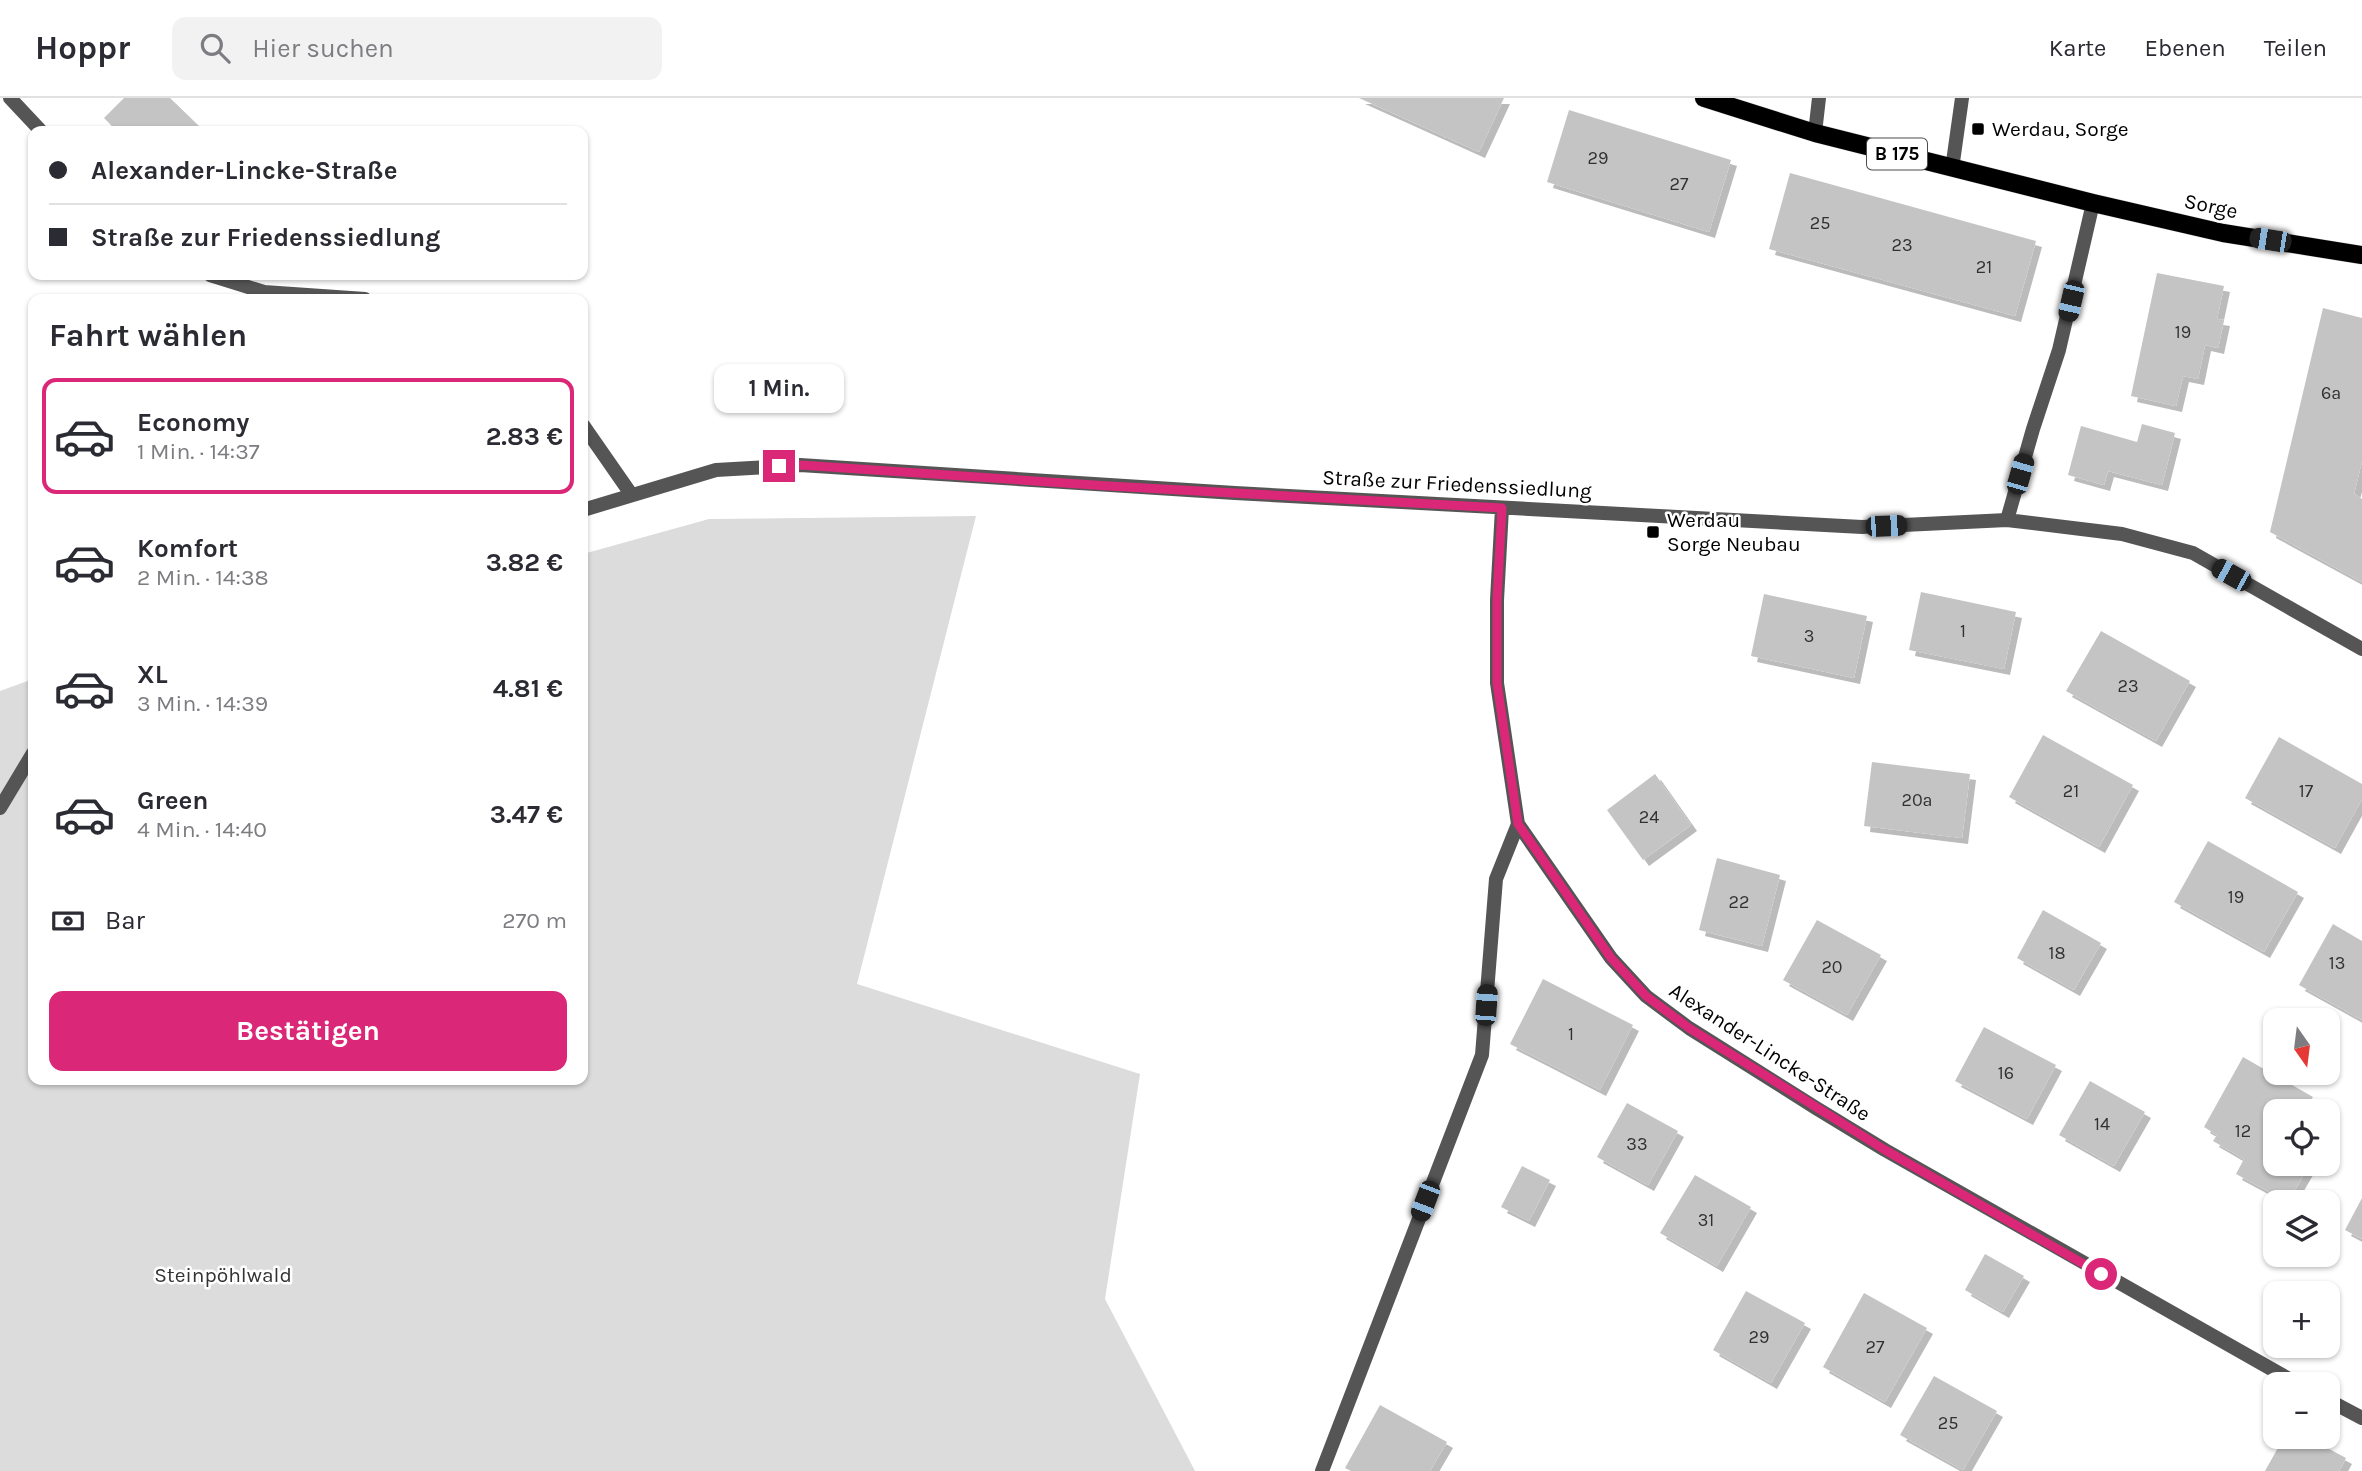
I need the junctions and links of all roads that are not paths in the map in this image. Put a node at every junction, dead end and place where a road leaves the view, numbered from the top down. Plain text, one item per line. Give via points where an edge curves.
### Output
1 (9, 98) edge
2 (1704, 98) edge
3 (1819, 98) edge
4 (1962, 98) edge
5 (36, 126) edge
6 (1815, 133) junction
7 (1952, 169) junction
8 (2093, 203) junction
9 (2362, 255) edge
10 (226, 280) edge
11 (293, 294) edge
12 (588, 432) edge
13 (631, 494) junction
14 (588, 508) edge
15 (1502, 508) junction
16 (2007, 520) junction
17 (2362, 649) edge
18 (28, 760) edge
19 (0, 808) edge
20 (1518, 824) junction
21 (2277, 1372) edge
22 (2340, 1406) edge
23 (2362, 1418) edge
24 (1322, 1471) edge

1 - 5 street
2 - 6 main road, B 175
3 - 6 street
4 - 7 street
6 - 7 main road, B 175
7 - 8 main road, B 175
8 - 9 main road, Sorge / B 175 via 2223,233
8 - 16 street via 2059,350
10 - 11 street via 264,292
12 - 13 street
13 - 14 street, Straße zur Friedenssiedlung
13 - 15 street, Straße zur Friedenssiedlung via 716,470 800,465
15 - 16 street, Straße zur Friedenssiedlung via 1862,527
15 - 20 street, Alexander-Lincke-Straße via 1497,683
16 - 17 street, Straße zur Friedenssiedlung via 2122,534 2193,553
18 - 19 street
20 - 21 street, Alexander-Lincke-Straße via 1611,958 1646,996 1689,1028 1885,1150
20 - 24 street via 1496,879 1482,1055
22 - 23 street

